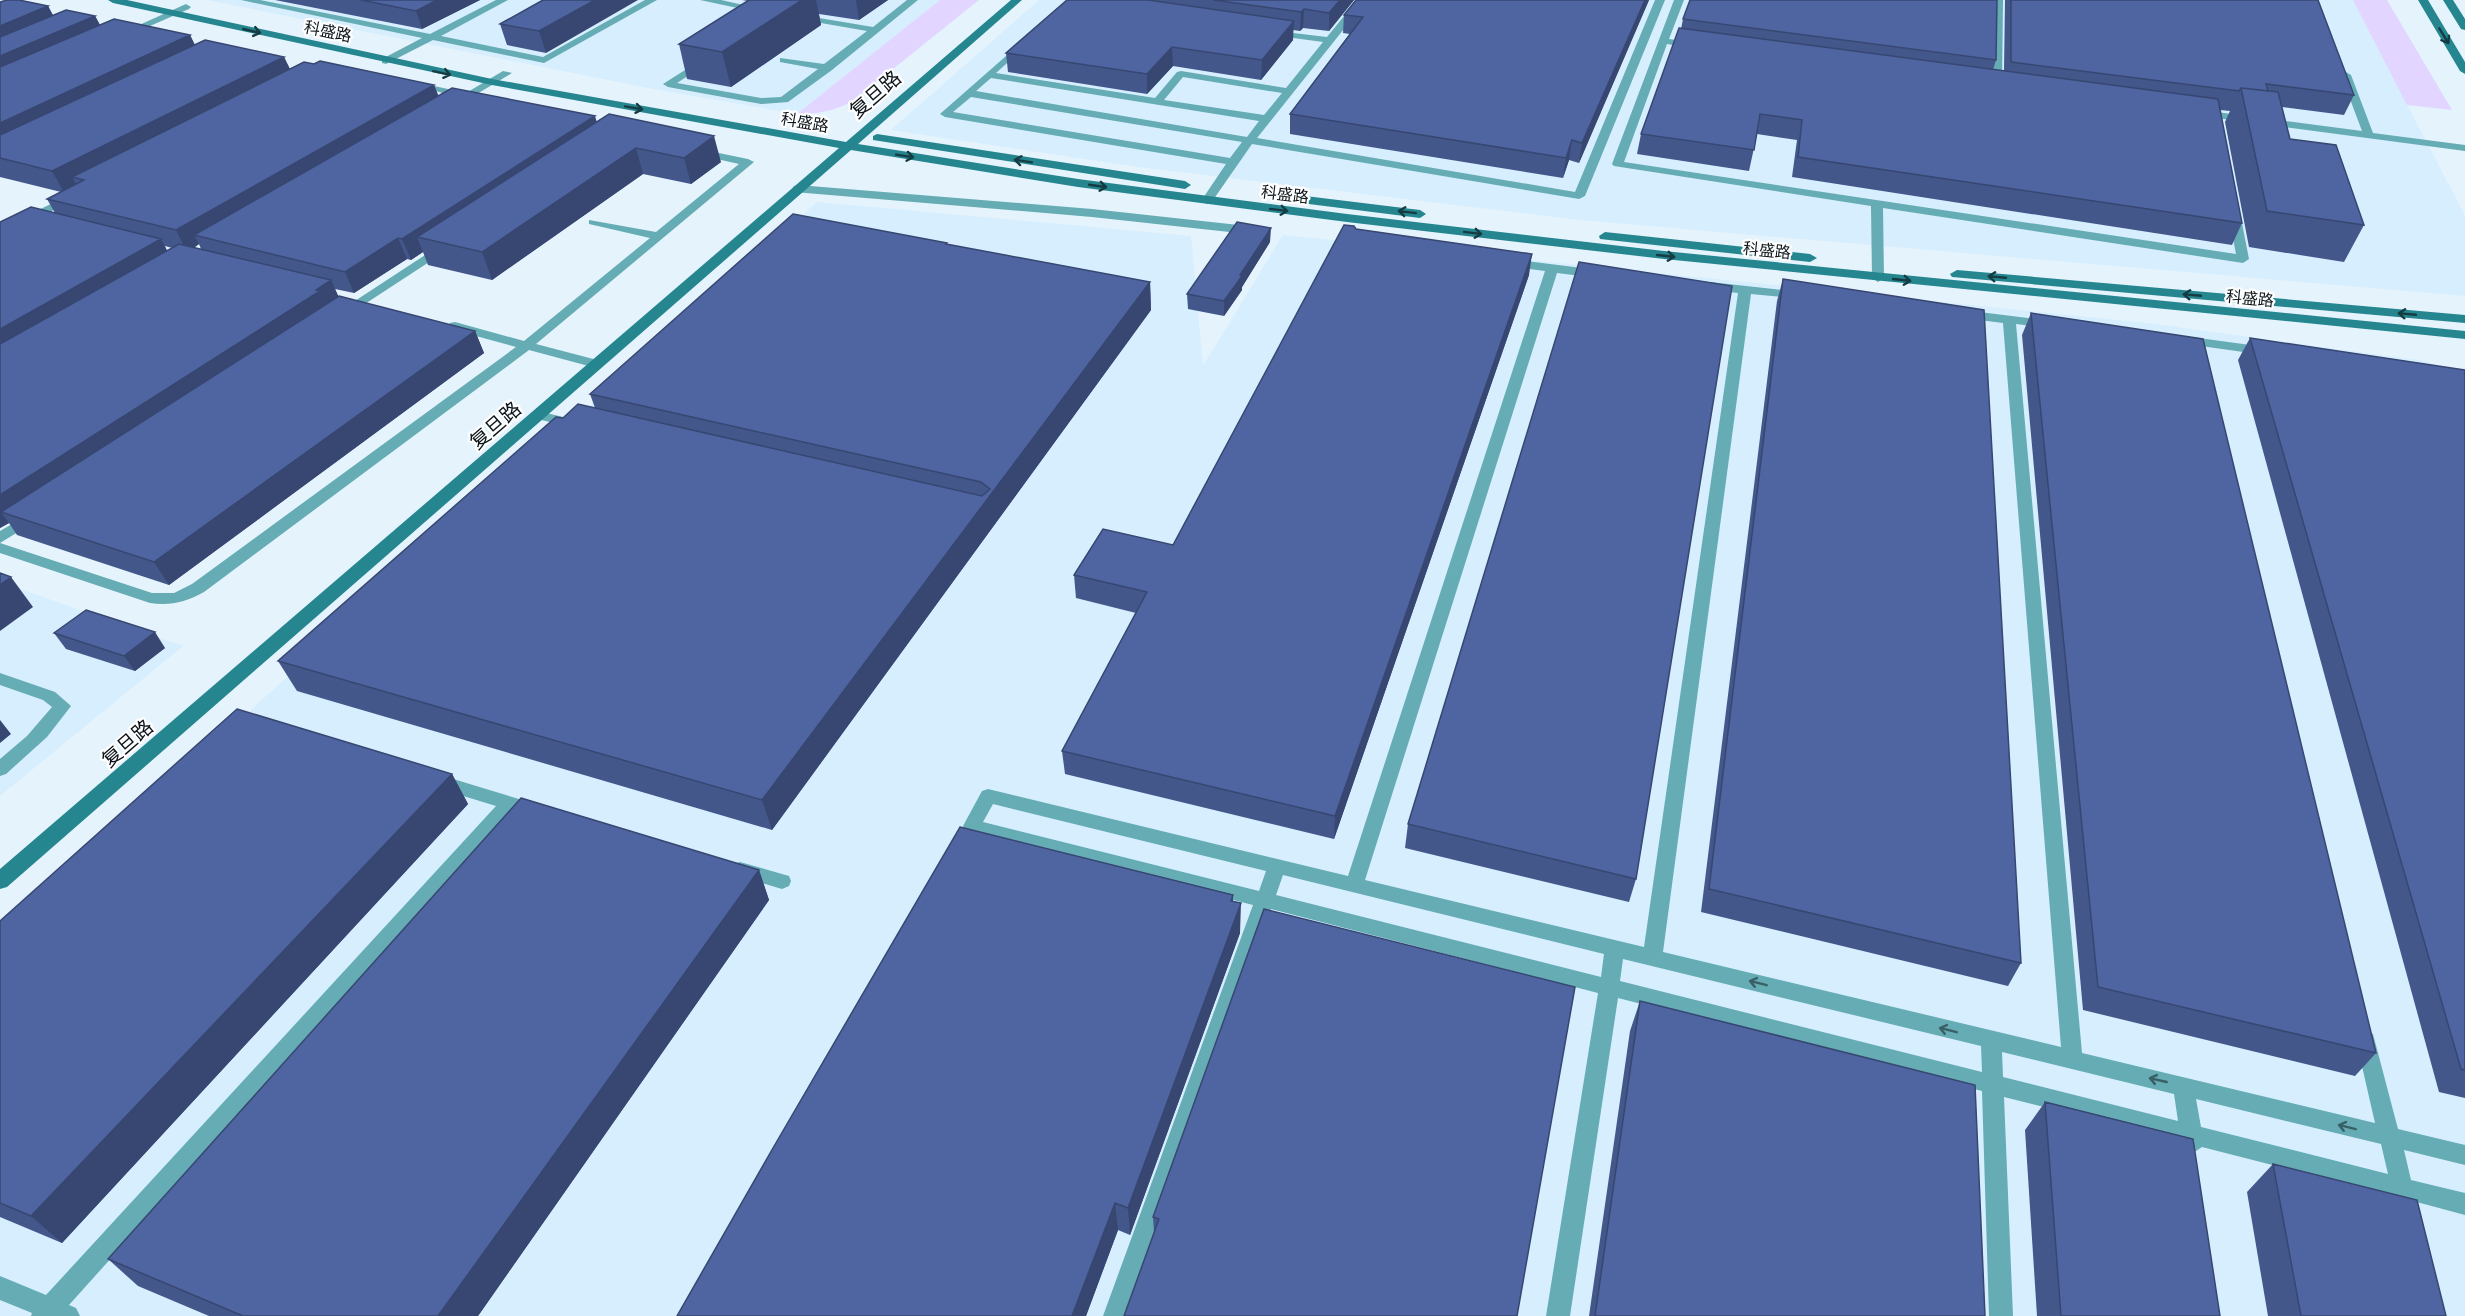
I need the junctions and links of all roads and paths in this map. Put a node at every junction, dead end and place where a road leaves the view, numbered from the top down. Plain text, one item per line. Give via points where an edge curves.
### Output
1 (112, 0) edge
2 (156, 0) edge
3 (246, 0) edge
4 (281, 0) edge
5 (503, 0) edge
6 (652, 0) edge
7 (705, 0) edge
8 (913, 0) edge
9 (1017, 0) edge
10 (1362, 0) edge
11 (1647, 0) edge
12 (1678, 0) edge
13 (1998, 0) edge
14 (2422, 0) edge
15 (2448, 0) edge
16 (1660, 1) edge
17 (270, 5) junction
18 (186, 7) junction
19 (768, 11) edge
20 (171, 13) junction
21 (789, 15) dead end
22 (2465, 27) edge
23 (119, 29) edge
24 (876, 30) junction
25 (1258, 30) edge
26 (131, 31) junction
27 (154, 36) edge
28 (430, 38) junction
29 (1029, 39) edge
30 (110, 40) edge
31 (1330, 40) junction
32 (1663, 41) junction
33 (1709, 47) edge
34 (718, 51) edge
35 (402, 52) junction
36 (784, 60) dead end
37 (386, 61) junction
38 (2341, 63) edge
39 (828, 68) junction
40 (2465, 71) edge
41 (507, 73) junction
42 (988, 75) junction
43 (400, 82) edge
44 (492, 82) junction
45 (1997, 86) edge
46 (1289, 90) junction
47 (968, 93) junction
48 (468, 96) junction
49 (490, 101) edge
50 (1157, 102) junction
51 (447, 108) edge
52 (2193, 112) edge
53 (1266, 119) junction
54 (801, 125) dead end
55 (2369, 136) junction
56 (852, 138) junction
57 (1249, 141) junction
58 (681, 148) edge
59 (2465, 148) edge
60 (1232, 162) junction
61 (87, 189) edge
62 (798, 189) junction
63 (1211, 195) junction
64 (1877, 203) junction
65 (2232, 204) edge
66 (29, 219) junction
67 (593, 222) dead end
68 (52, 225) edge
69 (1269, 232) edge
70 (0, 234) edge
71 (460, 236) edge
72 (659, 236) junction
73 (1495, 261) edge
74 (1552, 268) junction
75 (1878, 272) junction
76 (1611, 275) edge
77 (1701, 285) edge
78 (1745, 290) junction
79 (338, 296) edge
80 (1814, 298) edge
81 (360, 301) junction
82 (382, 307) edge
83 (1952, 313) edge
84 (2009, 319) junction
85 (2465, 320) edge
86 (330, 321) edge
87 (438, 322) edge
88 (2063, 325) edge
89 (2465, 335) edge
90 (2176, 339) edge
91 (2199, 342) junction
92 (527, 345) junction
93 (2284, 353) edge
94 (596, 364) junction
95 (2204, 365) edge
96 (538, 415) junction
97 (595, 428) edge
98 (40, 512) edge
99 (0, 538) edge
100 (0, 548) edge
101 (0, 679) edge
102 (0, 769) edge
103 (421, 776) edge
104 (509, 804) junction
105 (554, 816) edge
106 (972, 826) junction
107 (960, 846) edge
108 (725, 865) edge
109 (1277, 866) junction
110 (0, 881) edge
111 (782, 881) dead end
112 (1354, 885) junction
113 (1264, 900) junction
114 (1615, 949) junction
115 (1652, 958) junction
116 (1609, 987) junction
117 (2361, 1022) edge
118 (1991, 1040) junction
119 (2072, 1060) junction
120 (1993, 1084) junction
121 (2183, 1087) junction
122 (2191, 1135) junction
123 (2389, 1137) junction
124 (2465, 1155) edge
125 (2196, 1169) edge
126 (2402, 1188) junction
127 (2465, 1204) edge
128 (2407, 1211) edge
129 (0, 1288) edge
130 (54, 1314) edge
131 (1115, 1316) edge
132 (1558, 1316) edge
133 (2001, 1316) edge

1 - 20 street, 科盛路
2 - 18 street, 科盛路
3 - 17 lane
4 - 17 lane
5 - 28 lane
6 - 28 lane via 544,60
7 - 19 lane
8 - 24 lane
9 - 56 street, 复旦路
10 - 31 lane
11 - 16 lane
12 - 32 lane
13 - 45 lane
14 -> 40 street
15 - 22 street
16 - 57 lane via 1579,196
17 - 28 lane
18 - 20 lane
18 - 35 street, 科盛路
20 - 26 lane
20 -> 37 street, 科盛路
21 - 24 lane
23 - 26 lane
24 - 39 lane
25 - 31 lane
26 - 27 lane
26 - 30 lane
28 - 35 lane
29 - 42 lane
31 - 46 lane
32 - 33 lane
32 - 64 lane via 1618,164
34 - 39 lane via 668,84 774,102 791,97
35 - 37 lane
35 - 41 street, 科盛路
36 - 39 lane
37 -> 44 street, 科盛路
38 - 55 lane
41 - 44 lane
41 - 54 street, 科盛路
42 - 47 lane
42 - 50 lane
43 - 48 lane
44 - 48 lane
44 -> 56 street, 科盛路
46 - 50 lane via 1181,74
46 - 53 lane
47 - 57 lane
47 - 60 lane via 945,114
48 - 49 lane
48 - 51 lane
50 - 53 lane
52 - 55 lane via 2217,121
53 - 57 lane
55 - 59 lane
56 - 62 street, 复旦路
56 - 63 street, 科盛路 via 1056,180
57 - 60 lane
58 - 72 lane via 748,162
60 - 63 lane
61 - 66 lane
62 - 69 street
62 - 94 street, 复旦路
63 - 75 street, 科盛路 via 1664,255
64 - 65 lane via 2243,259
64 - 75 lane
66 - 68 lane
66 - 70 lane
67 - 72 lane
71 - 81 lane
72 - 92 lane
73 - 74 lane
74 - 76 lane
74 - 112 lane
85 -> 75 street, 科盛路
75 -> 89 street, 科盛路
77 - 78 lane
78 - 80 lane
78 - 115 lane
79 - 81 lane
81 - 82 lane
81 - 86 lane
83 - 84 lane
84 - 88 lane
84 - 119 lane
87 - 92 lane
90 - 91 lane
91 - 93 lane
91 - 95 lane
92 - 94 lane
92 - 100 lane via 180,599 150,598
94 - 96 street, 复旦路
96 - 97 lane
96 - 110 street, 复旦路
98 - 99 lane
101 - 102 lane via 49,696 62,706 50,725
103 - 104 lane
104 - 105 lane
104 - 130 lane
106 - 107 lane
106 - 109 lane via 988,796
106 - 113 lane
108 - 111 lane
109 - 112 lane
109 - 113 lane
112 - 114 lane
113 - 116 lane
113 - 131 lane
114 - 115 lane
114 - 116 lane
118 -> 115 lane
116 - 120 lane
116 - 132 lane
117 - 123 lane
118 - 119 lane
118 - 120 lane
121 -> 119 lane
120 - 122 lane
120 - 133 lane
121 - 122 lane
123 -> 121 lane
122 - 125 lane
122 - 126 lane
123 - 124 lane
123 - 126 lane
126 - 127 lane
126 - 128 lane
129 - 130 lane

